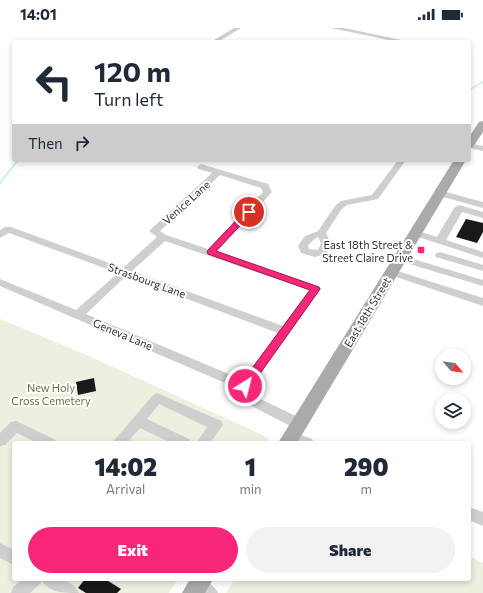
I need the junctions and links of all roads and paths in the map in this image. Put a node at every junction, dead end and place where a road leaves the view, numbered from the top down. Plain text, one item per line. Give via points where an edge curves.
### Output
1 (238, 28) edge
2 (334, 28) edge
3 (369, 28) edge
4 (360, 36) junction
5 (217, 40) edge
6 (392, 40) edge
7 (483, 124) edge
8 (471, 142) edge
9 (471, 146) edge
10 (483, 149) edge
11 (401, 162) edge
12 (459, 162) edge
13 (201, 167) dead end
14 (218, 172) junction
15 (440, 193) junction
16 (461, 204) junction
17 (483, 205) edge
18 (483, 215) edge
19 (4, 232) edge
20 (415, 232) junction
21 (321, 233) dead end
22 (163, 236) junction
23 (443, 242) junction
24 (211, 252) junction
25 (440, 255) junction
26 (483, 255) edge
27 (400, 258) junction
28 (434, 268) junction
29 (483, 268) edge
30 (125, 272) junction
31 (391, 272) junction
32 (0, 282) edge
33 (483, 283) edge
34 (483, 302) edge
35 (78, 315) junction
36 (285, 331) junction
37 (245, 386) junction
38 (138, 421) junction
39 (292, 434) edge
40 (0, 441) edge
41 (45, 441) edge
42 (121, 441) edge
43 (180, 441) edge
44 (204, 441) edge
45 (303, 441) edge
46 (471, 514) edge
47 (483, 519) edge
48 (0, 550) edge
49 (12, 557) edge
50 (32, 581) edge
51 (52, 581) edge
52 (19, 593) edge
53 (71, 593) edge

1 - 5 street
2 - 4 street
3 - 4 street
4 - 6 street
7 - 8 main road
9 - 10 street
11 - 21 street via 375,197 344,203
12 - 15 main road, East 18th Street
13 - 14 street
14 - 22 street, Venice Lane via 154,231
14 - 24 street via 265,186 268,192
15 - 16 street
15 - 20 main road, East 18th Street
16 - 17 street
16 - 18 street
16 - 23 street
19 - 30 street, Strasbourg Lane
20 - 23 street
20 - 27 main road, East 18th Street
22 - 24 street
22 - 30 street, Venice Lane
23 - 25 street
23 - 26 street
24 - 36 street via 316,289
25 - 28 street
25 - 29 street
27 - 28 street
27 - 31 main road, East 18th Street
28 - 33 street
30 - 35 street, Venice Lane
30 - 36 street, Strasbourg Lane
31 - 34 street
31 - 39 main road, East 18th Street
32 - 35 street, Geneva Lane
35 - 37 street, Geneva Lane
36 - 37 street
37 - 39 street via 248,399
38 - 42 street
38 - 43 street
38 - 44 street via 157,398 216,424
39 - 45 street
40 - 41 street via 16,426
46 - 47 street
48 - 49 street
50 - 52 street
51 - 53 street

